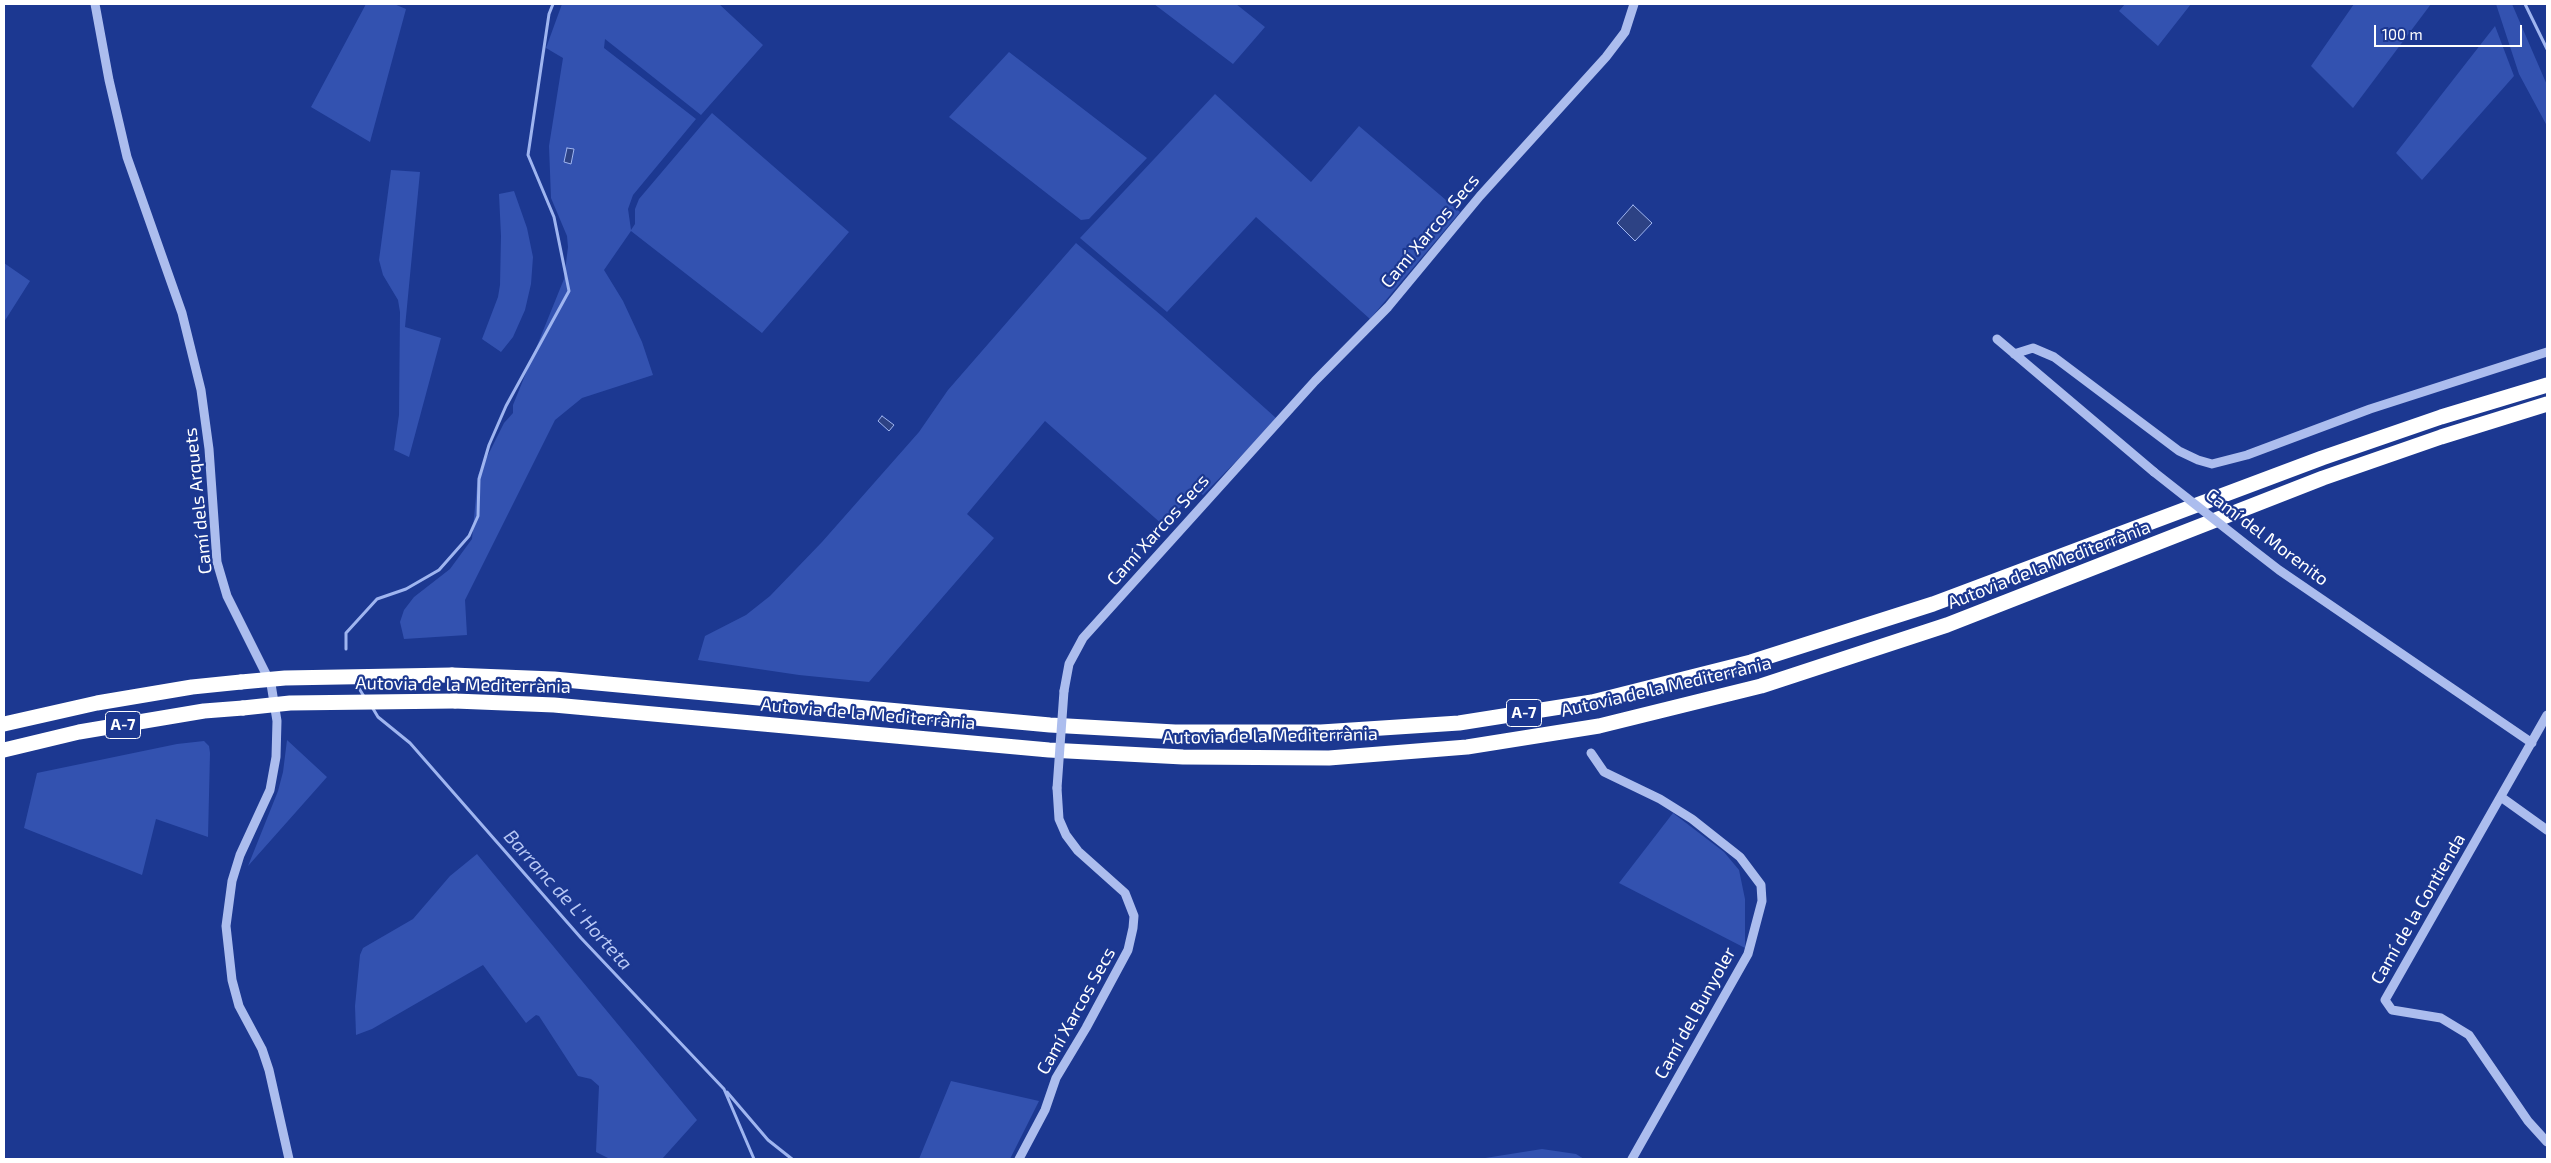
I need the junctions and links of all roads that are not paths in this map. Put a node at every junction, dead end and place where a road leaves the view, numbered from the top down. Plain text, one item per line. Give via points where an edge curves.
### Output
1 (96, 4) edge
2 (1634, 4) edge
3 (1997, 339) dead end
4 (2547, 352) edge
5 (2014, 354) junction
6 (2547, 384) edge
7 (2547, 404) edge
8 (2547, 715) edge
9 (4, 724) edge
10 (2532, 742) junction
11 (4, 750) edge
12 (1591, 753) dead end
13 (2501, 797) junction
14 (2547, 830) edge
15 (2547, 1142) edge
16 (290, 1159) edge
17 (1019, 1159) edge
18 (1632, 1159) edge

1 - 16 street, Camí dels Arquets via 127,157 182,313 201,390 209,449 217,562 227,596 271,684 277,720 276,756 270,790 240,855 232,881 226,926 232,980 239,1006 262,1049
2 - 17 street, Camí Xarcos Secs, bridge via 1625,32 1606,57 1480,196 1388,307 1315,381 1083,638 1069,664 1057,788 1059,819 1078,851 1125,893 1134,916 1133,928 1125,957 1056,1078
3 - 5 street, Camí del Morenito
4 - 5 street via 2370,409 2247,455 2212,464 2179,451 2054,357 2032,348
5 - 10 street, Camí del Morenito, bridge via 2154,472 2279,570
6 - 9 highway, Autovia de la Mediterrània / A-7, bridge via 2423,423 1933,604 1751,662 1592,702 1459,723 1321,732 1175,732 1050,725 554,679 452,675 294,677 192,687 97,703
7 - 11 highway, Autovia de la Mediterrània / A-7, bridge via 2323,478 1947,625 1761,686 1599,726 1467,747 1329,758 1183,757 1049,750 554,705 455,701 290,703 204,711 79,732
8 - 10 street, Camí de la Contienda
10 - 13 street, Camí de la Contienda
12 - 18 street, Camí del Bunyoler via 1604,772 1660,799 1692,819 1740,857 1761,884 1762,901 1748,954
13 - 14 street
13 - 15 street, Camí de la Contienda via 2385,1000 2392,1010 2440,1018 2469,1035 2528,1121

